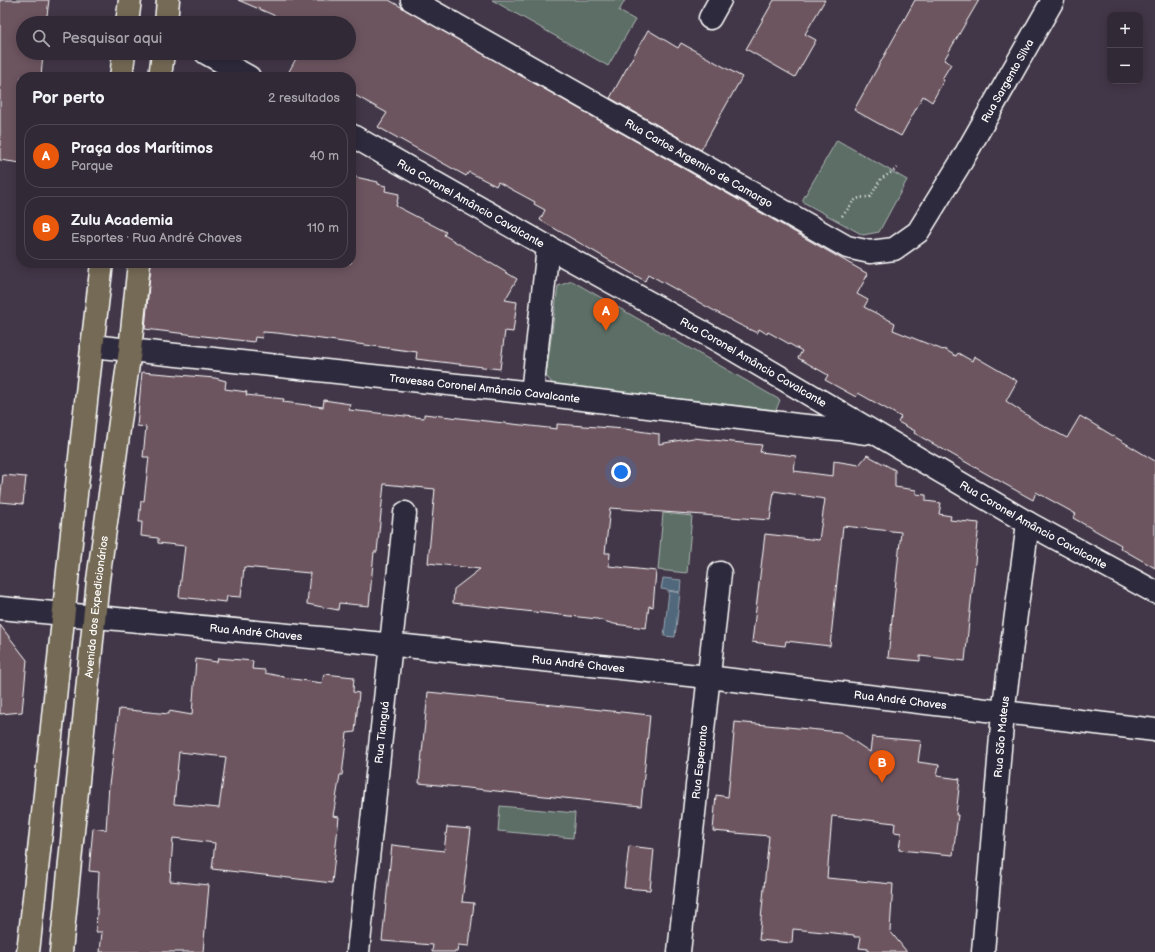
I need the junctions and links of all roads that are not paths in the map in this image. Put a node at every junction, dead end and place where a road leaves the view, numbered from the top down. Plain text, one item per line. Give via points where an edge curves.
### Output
1 (130, 0) edge
2 (168, 0) edge
3 (412, 0) edge
4 (1053, 0) edge
5 (128, 16) edge
6 (167, 16) edge
7 (123, 60) edge
8 (162, 60) edge
9 (218, 60) edge
10 (122, 72) edge
11 (161, 72) edge
12 (239, 72) edge
13 (356, 138) edge
14 (961, 162) joint
15 (548, 247) junction
16 (101, 268) edge
17 (139, 268) edge
18 (92, 346) junction
19 (130, 350) junction
20 (532, 393) junction
21 (877, 435) junction
22 (406, 513) dead end
23 (1028, 523) junction
24 (720, 573) dead end
25 (1155, 592) edge
26 (0, 608) edge
27 (63, 613) junction
28 (94, 616) junction
29 (391, 644) junction
30 (708, 677) junction
31 (1003, 714) junction
32 (1155, 730) edge
33 (28, 952) edge
34 (60, 952) edge
35 (358, 952) edge
36 (679, 952) edge
37 (983, 952) edge

1 - 5 main road
2 - 6 main road
3 - 14 street, Rua Carlos Argemiro de Camargo via 847,246 870,252 894,249 918,232
4 - 14 street, Rua Sargento Silva
7 - 10 main road
8 - 11 main road
9 - 12 street
13 - 15 street, Rua Coronel Amâncio Cavalcante
15 - 20 street
15 - 21 street, Rua Coronel Amâncio Cavalcante via 717,340
16 - 18 main road
17 - 19 main road, Avenida dos Expedicionários
18 - 19 street, Travessa Coronel Amâncio Cavalcante
18 - 27 main road
19 - 20 street, Travessa Coronel Amâncio Cavalcante
19 - 28 main road, Avenida dos Expedicionários
20 - 21 street, Travessa Coronel Amâncio Cavalcante
21 - 23 street, Rua Coronel Amâncio Cavalcante
22 - 29 street, Rua Tianguá
23 - 25 street, Rua Coronel Amâncio Cavalcante
23 - 31 street, Rua São Mateus
24 - 30 street, Rua Esperanto
26 - 27 street, Rua André Chaves
27 - 28 street, Rua André Chaves
27 - 33 main road via 43,827
28 - 29 street, Rua André Chaves
28 - 34 main road, Avenida dos Expedicionários
29 - 30 street, Rua André Chaves
29 - 35 street, Rua Tianguá
30 - 31 street, Rua André Chaves
30 - 36 street, Rua Esperanto
31 - 32 street, Rua André Chaves
31 - 37 street, Rua São Mateus

